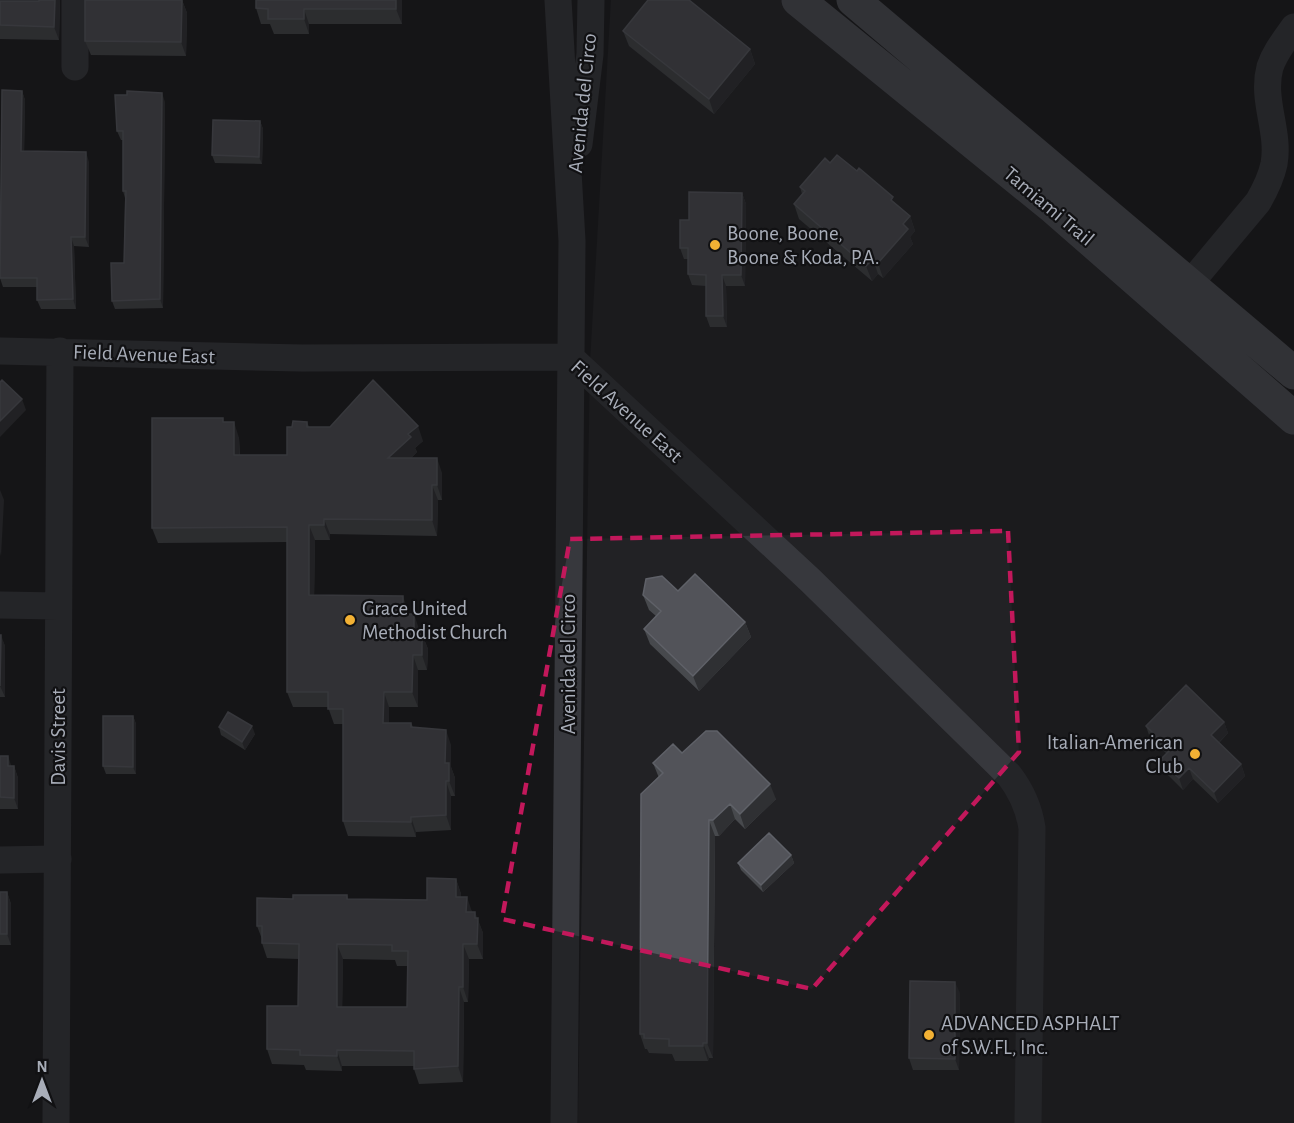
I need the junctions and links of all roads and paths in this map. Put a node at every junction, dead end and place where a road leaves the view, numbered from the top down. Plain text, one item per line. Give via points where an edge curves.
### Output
1 (75, 0) edge
2 (558, 0) edge
3 (591, 0) edge
4 (798, 0) edge
5 (853, 0) edge
6 (1294, 27) edge
7 (75, 67) dead end
8 (571, 205) junction
9 (1190, 285) junction
10 (1167, 309) junction
11 (0, 351) edge
12 (60, 351) junction
13 (570, 357) junction
14 (1294, 373) edge
15 (1294, 418) edge
16 (0, 605) edge
17 (58, 606) junction
18 (58, 859) junction
19 (0, 860) edge
20 (56, 1123) edge
21 (564, 1123) edge
22 (1028, 1123) edge

1 - 7 street
2 - 8 street, Avenida del Circo
3 - 8 street, Avenida del Circo via 590,54
4 - 10 main road, Tamiami Trail via 1055,209
5 - 9 main road, Tamiami Trail
6 - 9 street via 1277,51 1268,82 1274,162 1268,185
8 - 13 street, Avenida del Circo
9 - 10 street
9 - 14 main road, Tamiami Trail
10 - 15 main road, Tamiami Trail
11 - 12 street, Field Avenue East
12 - 13 street, Field Avenue East via 302,358
12 - 17 street, Davis Street
13 - 21 street, Avenida del Circo
13 - 22 street, Field Avenue East via 810,580 1020,789 1032,828
16 - 17 street
17 - 18 street, Davis Street
18 - 19 street
18 - 20 street, Davis Street

